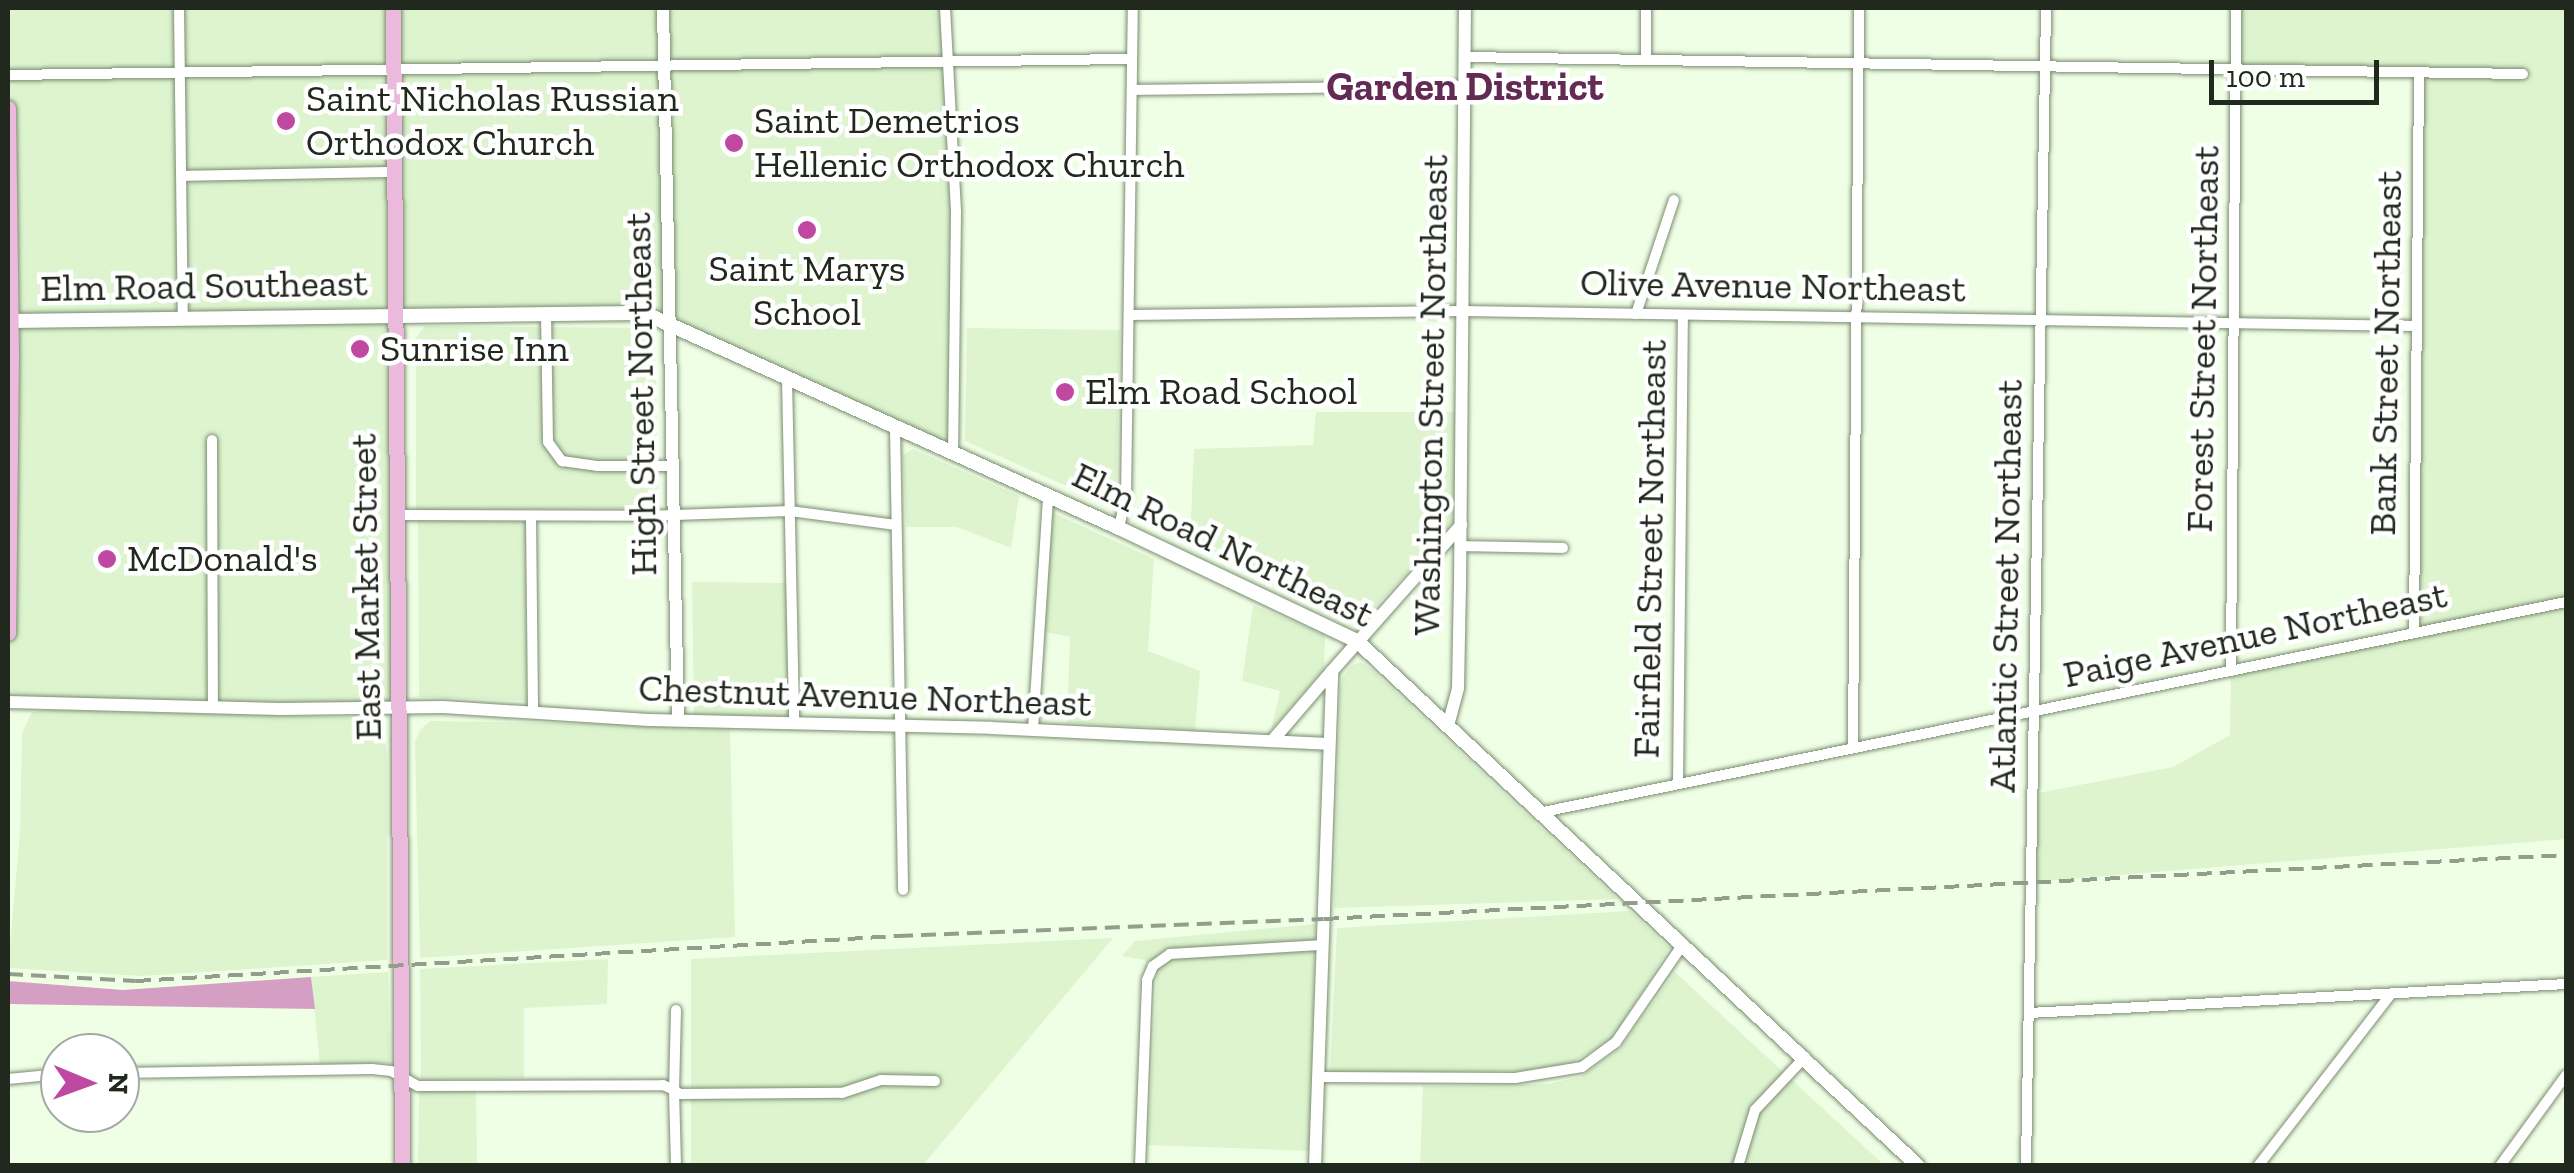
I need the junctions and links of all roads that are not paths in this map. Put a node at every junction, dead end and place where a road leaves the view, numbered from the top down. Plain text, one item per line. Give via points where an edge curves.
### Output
1 (179, 8) edge
2 (393, 8) edge
3 (663, 8) edge
4 (945, 8) edge
5 (1134, 8) edge
6 (1465, 8) edge
7 (1646, 8) edge
8 (1859, 8) edge
9 (2046, 8) edge
10 (2236, 8) edge
11 (1464, 57) junction
12 (1132, 59) junction
13 (1646, 60) junction
14 (948, 61) junction
15 (1858, 64) junction
16 (664, 66) junction
17 (2046, 66) junction
18 (2236, 69) junction
19 (394, 70) junction
20 (180, 72) junction
21 (2418, 73) junction
22 (2523, 74) dead end
23 (8, 75) edge
24 (1464, 86) junction
25 (1132, 90) junction
26 (8, 108) edge
27 (395, 172) junction
28 (182, 176) junction
29 (1674, 200) dead end
30 (1462, 311) junction
31 (546, 314) junction
32 (1636, 314) junction
33 (1129, 315) junction
34 (1682, 315) junction
35 (397, 316) junction
36 (1856, 317) junction
37 (183, 318) junction
38 (2041, 320) junction
39 (11, 321) junction
40 (2234, 323) junction
41 (669, 326) junction
42 (2416, 326) junction
43 (787, 378) junction
44 (895, 428) junction
45 (212, 440) dead end
46 (953, 453) junction
47 (672, 466) junction
48 (1048, 496) junction
49 (790, 511) junction
50 (674, 513) junction
51 (398, 515) junction
52 (532, 516) junction
53 (896, 525) junction
54 (1461, 525) junction
55 (1119, 528) junction
56 (1461, 546) junction
57 (1562, 548) dead end
58 (2566, 602) edge
59 (8, 633) edge
60 (2414, 633) junction
61 (1358, 642) junction
62 (1332, 670) junction
63 (2231, 670) junction
64 (8, 702) edge
65 (212, 707) junction
66 (401, 708) junction
67 (533, 710) junction
68 (2034, 711) junction
69 (678, 720) junction
70 (794, 722) junction
71 (1449, 722) junction
72 (901, 725) junction
73 (1033, 730) junction
74 (1272, 741) junction
75 (1328, 744) junction
76 (1852, 748) junction
77 (1678, 784) junction
78 (1543, 812) junction
79 (903, 890) dead end
80 (1683, 944) junction
81 (1323, 945) junction
82 (2566, 984) edge
83 (2390, 995) junction
84 (676, 1010) dead end
85 (2029, 1013) junction
86 (1805, 1057) junction
87 (140, 1073) edge
88 (2566, 1075) edge
89 (40, 1076) edge
90 (402, 1077) junction
91 (1318, 1077) junction
92 (8, 1079) edge
93 (936, 1081) dead end
94 (674, 1090) junction
95 (402, 1166) edge
96 (676, 1166) edge
97 (1140, 1166) edge
98 (1315, 1166) edge
99 (1738, 1166) edge
100 (1918, 1166) edge
101 (2026, 1166) edge
102 (2258, 1166) edge
103 (2500, 1166) edge

1 - 20 street
2 - 19 main road, East Market Street
3 - 16 street, High Street Northeast
4 - 14 street
5 - 12 street
6 - 11 street, Washington Street Northeast
7 - 13 street
8 - 15 street
9 - 17 street, Atlantic Street Northeast
10 - 18 street, Forest Street Northeast
11 - 13 street
11 - 24 street, Washington Street Northeast
12 - 14 street
12 - 25 street
13 - 15 street
14 - 16 street
14 - 46 street via 956,226
15 - 17 street
15 - 36 street
16 - 19 street
16 - 41 street, High Street Northeast
17 - 18 street
17 - 38 street, Atlantic Street Northeast
18 - 21 street
18 - 40 street, Forest Street Northeast
19 - 20 street
19 - 27 main road, East Market Street
20 - 23 street
20 - 28 street
21 - 22 street
21 - 42 street, Bank Street Northeast
24 - 25 street
24 - 30 street, Washington Street Northeast
25 - 33 street
26 - 39 main road
27 - 28 street
27 - 35 main road, East Market Street
28 - 37 street
29 - 32 street
30 - 32 street, Olive Avenue Northeast
30 - 33 street, Olive Avenue Northeast
30 - 54 street, Washington Street Northeast
31 - 35 main road, Elm Road Northeast
31 - 41 main road, Elm Road Northeast via 639,313
31 - 47 street via 548,442 562,461
32 - 34 street, Olive Avenue Northeast
33 - 55 street via 1126,496
34 - 36 street, Olive Avenue Northeast
34 - 77 street, Fairfield Street Northeast
35 - 37 main road, Elm Road Southeast
35 - 51 main road, East Market Street
36 - 38 street, Olive Avenue Northeast
36 - 76 street
37 - 39 main road, Elm Road Southeast
38 - 40 street, Olive Avenue Northeast
38 - 68 street, Atlantic Street Northeast
39 - 59 main road
40 - 42 street, Olive Avenue Northeast
40 - 63 street, Forest Street Northeast
41 - 43 main road, Elm Road Northeast
41 - 47 street, High Street Northeast
42 - 60 street, Bank Street Northeast
43 - 44 main road, Elm Road Northeast
43 - 49 street
44 - 46 main road, Elm Road Northeast
44 - 53 street
45 - 65 street
46 - 48 main road, Elm Road Northeast
47 - 50 street, High Street Northeast
48 - 55 main road, Elm Road Northeast
48 - 73 street
49 - 50 street
49 - 53 street
49 - 70 street
50 - 52 street
50 - 69 street, High Street Northeast
51 - 52 street
51 - 66 main road, East Market Street
52 - 67 street
53 - 72 street
54 - 56 street, Washington Street Northeast
54 - 61 street
55 - 61 main road, Elm Road Northeast
56 - 57 street
56 - 71 street, Washington Street Northeast via 1458,688
58 - 60 street, Paige Avenue Northeast
60 - 63 street, Paige Avenue Northeast
61 - 62 street
61 - 71 main road, Elm Road Northeast
62 - 74 street
62 - 75 street
63 - 68 street, Paige Avenue Northeast
64 - 65 street, Chestnut Avenue Northeast
65 - 66 street, Chestnut Avenue Northeast
66 - 67 street, Chestnut Avenue Northeast
66 - 90 main road, East Market Street
67 - 69 street, Chestnut Avenue Northeast
68 - 76 street, Paige Avenue Northeast
68 - 85 street, Atlantic Street Northeast
69 - 70 street, Chestnut Avenue Northeast
70 - 72 street, Chestnut Avenue Northeast
71 - 78 main road, Elm Road Northeast
72 - 73 street, Chestnut Avenue Northeast
72 - 79 street
73 - 74 street, Chestnut Avenue Northeast
74 - 75 street, Chestnut Avenue Northeast
75 - 81 street
76 - 77 street, Paige Avenue Northeast
77 - 78 street, Paige Avenue Northeast
78 - 80 main road, Elm Road Northeast
80 - 86 main road, Elm Road Northeast
80 - 91 street via 1616,1042 1582,1067 1515,1078
81 - 91 street
81 - 97 street via 1170,954 1149,973
82 - 83 street
83 - 85 street
83 - 102 street
84 - 94 street
85 - 101 street, Atlantic Street Northeast
86 - 99 street via 1755,1110
86 - 100 main road, Elm Road Northeast
87 - 90 street via 372,1069
88 - 103 street
89 - 92 street
90 - 94 street via 418,1086
90 - 95 main road, East Market Street
91 - 98 street
93 - 94 street via 881,1080 842,1093
94 - 96 street

